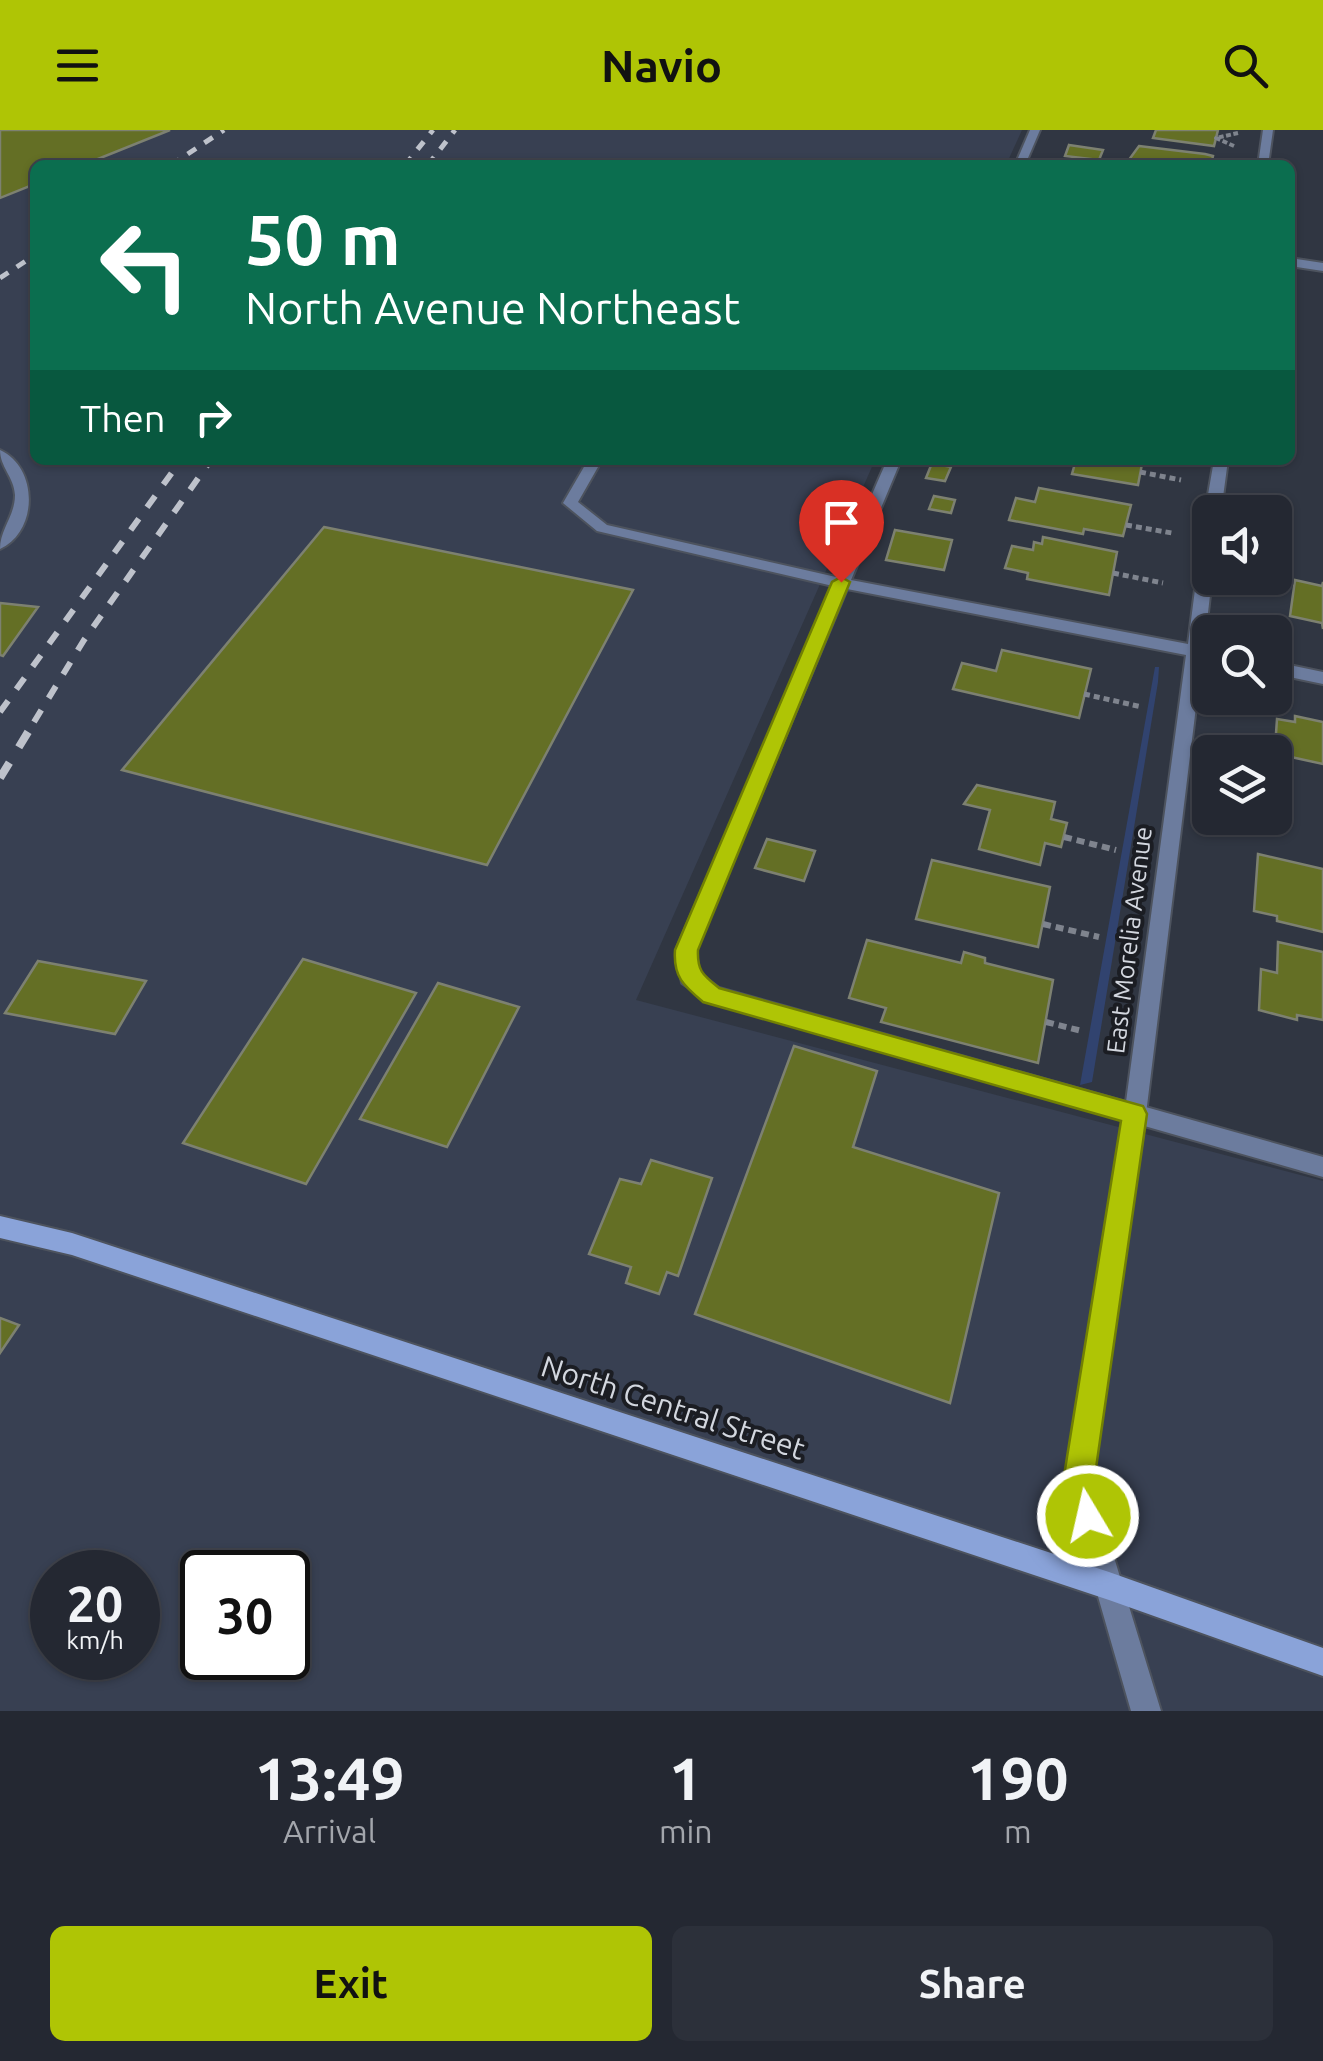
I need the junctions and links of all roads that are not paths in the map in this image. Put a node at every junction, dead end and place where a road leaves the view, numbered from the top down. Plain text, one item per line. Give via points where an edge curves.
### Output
1 (1035, 130) edge
2 (1268, 130) edge
3 (1022, 160) edge
4 (1264, 160) edge
5 (1295, 263) edge
6 (1323, 268) edge
7 (0, 454) edge
8 (592, 465) edge
9 (892, 465) edge
10 (1219, 465) edge
11 (1215, 495) edge
12 (0, 544) edge
13 (841, 582) junction
14 (1192, 650) edge
15 (1292, 672) edge
16 (1323, 678) edge
17 (1193, 715) edge
18 (1134, 1114) junction
19 (1323, 1167) edge
20 (0, 1228) edge
21 (1109, 1586) junction
22 (1323, 1662) edge
23 (1146, 1711) edge

1 - 3 street
2 - 4 street
5 - 6 street
7 - 12 street via 25,489 16,530
8 - 13 street via 570,504 602,528
9 - 13 street
10 - 11 street
13 - 14 street
13 - 18 street via 686,950 688,977 712,996
15 - 16 street
17 - 18 street, East Morelia Avenue
18 - 19 street
18 - 21 street, East Morelia Avenue via 1078,1482
20 - 21 main road, North Central Street via 72,1244
21 - 22 main road, North Central Street
21 - 23 street, East Morelia Avenue

